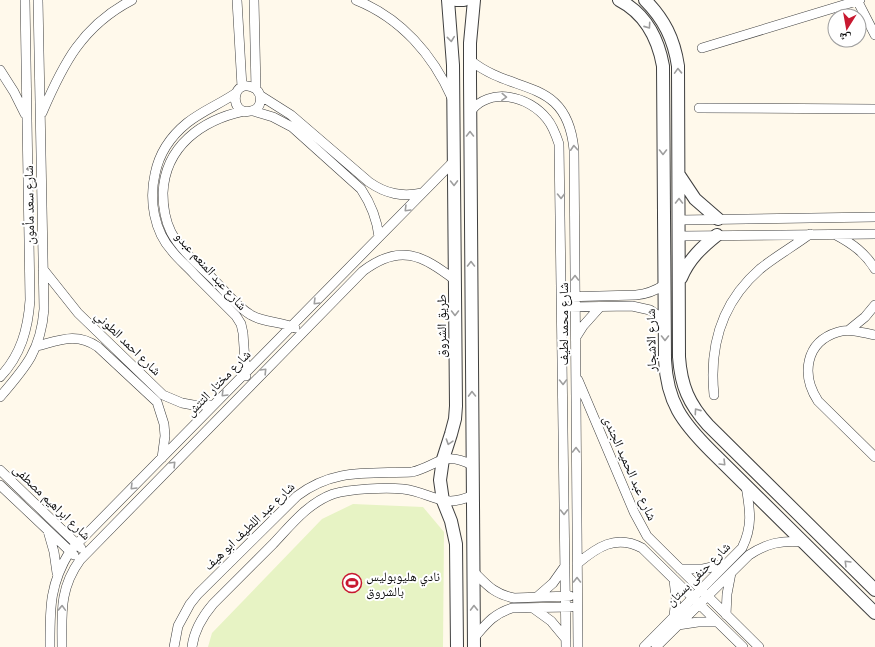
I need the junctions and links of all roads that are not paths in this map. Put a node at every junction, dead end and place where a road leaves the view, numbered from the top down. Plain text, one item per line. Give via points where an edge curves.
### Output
1 (25, 0) edge
2 (38, 0) edge
3 (132, 0) edge
4 (237, 0) edge
5 (254, 0) edge
6 (356, 0) edge
7 (448, 0) edge
8 (456, 0) edge
9 (464, 0) edge
10 (474, 0) edge
11 (619, 0) edge
12 (644, 0) edge
13 (859, 0) edge
14 (875, 35) edge
15 (702, 48) dead end
16 (470, 60) junction
17 (0, 70) edge
18 (239, 90) junction
19 (258, 92) junction
20 (453, 101) junction
21 (698, 108) dead end
22 (875, 108) edge
23 (248, 111) junction
24 (470, 112) junction
25 (40, 116) junction
26 (27, 119) junction
27 (663, 136) junction
28 (679, 136) junction
29 (454, 161) junction
30 (679, 175) junction
31 (422, 193) junction
32 (875, 217) edge
33 (718, 219) junction
34 (679, 220) junction
35 (810, 234) junction
36 (833, 234) junction
37 (875, 234) edge
38 (718, 235) junction
39 (679, 236) junction
40 (379, 237) junction
41 (43, 269) junction
42 (348, 269) junction
43 (875, 269) edge
44 (356, 278) junction
45 (455, 280) junction
46 (679, 281) junction
47 (664, 285) junction
48 (576, 296) junction
49 (562, 297) junction
50 (875, 305) edge
51 (576, 307) junction
52 (600, 307) junction
53 (562, 308) junction
54 (665, 320) junction
55 (291, 326) junction
56 (849, 330) junction
57 (301, 334) junction
58 (875, 335) edge
59 (576, 337) junction
60 (37, 346) junction
61 (114, 349) junction
62 (107, 356) junction
63 (245, 373) junction
64 (576, 376) junction
65 (0, 377) edge
66 (254, 382) junction
67 (714, 395) dead end
68 (0, 397) edge
69 (214, 405) junction
70 (191, 429) junction
71 (200, 438) junction
72 (722, 439) junction
73 (710, 451) junction
74 (875, 457) edge
75 (161, 459) junction
76 (443, 459) junction
77 (472, 465) junction
78 (0, 470) edge
79 (0, 485) edge
80 (746, 486) junction
81 (473, 495) junction
82 (443, 501) junction
83 (47, 530) junction
84 (803, 542) junction
85 (77, 544) junction
86 (70, 551) junction
87 (87, 553) junction
88 (80, 560) junction
89 (577, 564) junction
90 (726, 564) junction
91 (565, 566) junction
92 (680, 569) junction
93 (474, 572) junction
94 (731, 573) junction
95 (57, 576) junction
96 (674, 580) junction
97 (875, 590) edge
98 (704, 593) junction
99 (565, 596) junction
100 (577, 596) junction
101 (536, 597) junction
102 (696, 601) junction
103 (566, 607) junction
104 (578, 607) junction
105 (533, 608) junction
106 (875, 613) edge
107 (726, 615) junction
108 (676, 620) junction
109 (717, 622) junction
110 (474, 643) edge
111 (566, 643) edge
112 (580, 646) edge
113 (50, 647) edge
114 (62, 647) edge
115 (174, 647) edge
116 (192, 647) edge
117 (457, 647) edge
118 (644, 647) edge
119 (656, 647) edge
120 (743, 647) edge
121 (759, 647) edge

1 - 26 street, شارع سعد مأمون
2 - 25 street, شارع سعد مأمون
3 - 25 street via 98,24 71,54
4 - 18 street
5 - 19 street
6 - 20 street via 390,19 416,42 438,69
7 -> 20 street, طريق الشروق
8 - 9 street
10 - 16 street
11 -> 27 street, شارع الاشجار via 638,13 648,24 661,52
28 -> 12 street via 676,54 662,19
13 - 14 street
13 - 15 street
16 - 24 street
48 -> 16 street, شارع محمد لطيف via 574,150 573,135 568,121 549,97 494,75
17 - 26 street
18 - 19 street via 252,86
18 - 23 street via 235,102 240,109
18 - 63 street, شارع عبد المنعم عبدو via 187,123 174,136 156,166 152,201 155,219 171,251 241,324
19 - 23 street via 260,105
19 - 31 street via 291,115 378,189 411,196
20 - 29 street, طريق الشروق
21 - 22 street
23 - 40 street via 273,117 292,127 361,189 375,217
23 - 55 street, شارع عبد المنعم عبدو via 224,116 205,125 182,144 170,164 163,186 165,216 170,231 181,248 244,310 258,318
24 -> 49 street, شارع محمد لطيف via 477,104 487,99 500,96 513,98 538,109 555,131 560,158
77 -> 24 street
25 - 41 street, شارع سعد مأمون
26 - 65 street, شارع سعد مأمون via 29,319 17,355
27 - 28 street
27 -> 47 street, شارع الاشجار
28 - 30 street
29 - 31 street, شارع مختار التتش
29 -> 45 street, طريق الشروق
30 - 33 street via 695,199
34 -> 30 street
31 -> 40 street, شارع مختار التتش
32 - 33 street
33 - 34 street
34 - 39 street
35 - 36 street
35 - 38 street
35 - 67 street via 761,269 744,286 728,310 715,343 712,378
36 - 37 street
36 - 43 street via 859,249
38 - 39 street
38 - 46 street via 695,255
39 - 46 street
40 - 42 street, شارع مختار التتش
41 - 60 street, شارع سعد مأمون via 43,322
41 - 61 street, شارع احمد الطوني via 78,313
42 - 44 street
42 -> 55 street, شارع مختار التتش
44 - 45 street, شارع مختار التتش via 374,263 400,255 426,260
44 - 57 street, شارع مختار التتش
45 -> 76 street, طريق الشروق via 455,419
72 -> 46 street via 698,414 684,387 679,357
47 - 48 street via 646,294
47 - 54 street, شارع الاشجار
48 - 49 street
48 - 51 street, شارع محمد لطيف
49 - 53 street, شارع محمد لطيف
50 - 56 street
51 - 52 street
51 - 53 street
51 - 59 street, شارع محمد لطيف
52 - 54 street via 641,307
52 - 59 street
53 -> 91 street, شارع محمد لطيف
54 -> 73 street, شارع الاشجار via 666,376 670,392 684,421
55 - 57 street, شارع عبد المنعم عبدو
55 - 63 street, شارع مختار التتش
56 - 58 street
56 - 74 street via 828,336 817,347 809,361 808,382 818,401
66 -> 57 street, شارع مختار التتش
59 - 64 street, شارع محمد لطيف
60 - 62 street, شارع احمد الطوني via 75,338 91,342
60 - 68 street, شارع سعد مأمون via 20,374
61 - 62 street
61 - 69 street, شارع احمد الطوني via 163,395 182,403
62 - 75 street, شارع احمد الطوني via 157,402 164,430
63 - 66 street
63 -> 69 street, شارع مختار التتش
89 -> 64 street, شارع محمد لطيف
64 - 92 street, شارع عبد الحميد الجندى via 641,526 654,544
66 - 71 street, شارع مختار التتش
69 - 70 street, شارع مختار التتش
70 - 71 street
70 - 75 street, شارع مختار التتش
87 -> 71 street, شارع مختار التتش
72 - 73 street
97 -> 72 street
73 -> 80 street, شارع الاشجار
75 -> 85 street, شارع مختار التتش
76 - 77 street, شارع عبد اللطيف ابو هيف via 461,460
76 - 82 street, طريق الشروق via 440,480
76 - 115 street, شارع عبد اللطيف ابو هيف via 412,472 344,474 307,488 198,594 178,626
77 - 81 street
78 - 85 street, شارع ابراهيم مصطفى
79 - 83 street, شارع ابراهيم مصطفى
80 - 84 street, شارع الاشجار
80 - 90 street, شارع حنفى بستان via 750,528 742,548
81 - 82 street via 455,501
81 - 93 street
82 - 116 street via 402,489 355,490 333,494 323,499 305,512 213,604 200,621
82 - 117 street, طريق الشروق via 456,544
83 - 86 street, شارع ابراهيم مصطفى
83 - 95 street via 54,552
84 - 94 street, شارع حنفى بستان via 767,544 749,555
84 - 106 street, شارع الاشجار
85 - 86 street, شارع مختار التتش
85 - 87 street, شارع ابراهيم مصطفى
86 - 88 street, شارع ابراهيم مصطفى
86 - 95 street, شارع مختار التتش
87 - 88 street, شارع مختار التتش
114 -> 88 street, شارع مختار التتش via 62,600 68,579
89 - 96 street via 606,545 624,541 642,548
100 -> 89 street, شارع محمد لطيف
90 - 92 street via 703,569
90 - 98 street, شارع حنفى بستان
91 - 99 street, شارع محمد لطيف
91 - 101 street via 553,583
92 - 98 street, شارع عبد الحميد الجندى
93 - 101 street via 488,587 504,596
110 -> 93 street
94 - 98 street, شارع حنفى بستان
94 - 107 street
95 - 113 street, شارع مختار التتش via 51,603
96 - 102 street
96 - 108 street
98 - 102 street, شارع حنفى بستان
98 - 107 street, شارع عبد الحميد الجندى
99 - 100 street
99 - 101 street
99 - 103 street, شارع محمد لطيف
100 - 104 street, شارع محمد لطيف
102 - 108 street, شارع حنفى بستان
102 - 109 street
103 - 104 street
103 - 105 street
103 - 111 street, شارع محمد لطيف
104 - 112 street, شارع محمد لطيف
105 - 110 street via 512,608 494,616
105 - 111 street via 551,621
107 - 121 street, شارع عبد الحميد الجندى
108 - 109 street
108 - 118 street, شارع حنفى بستان
108 - 119 street, شارع حنفى بستان
109 - 120 street

